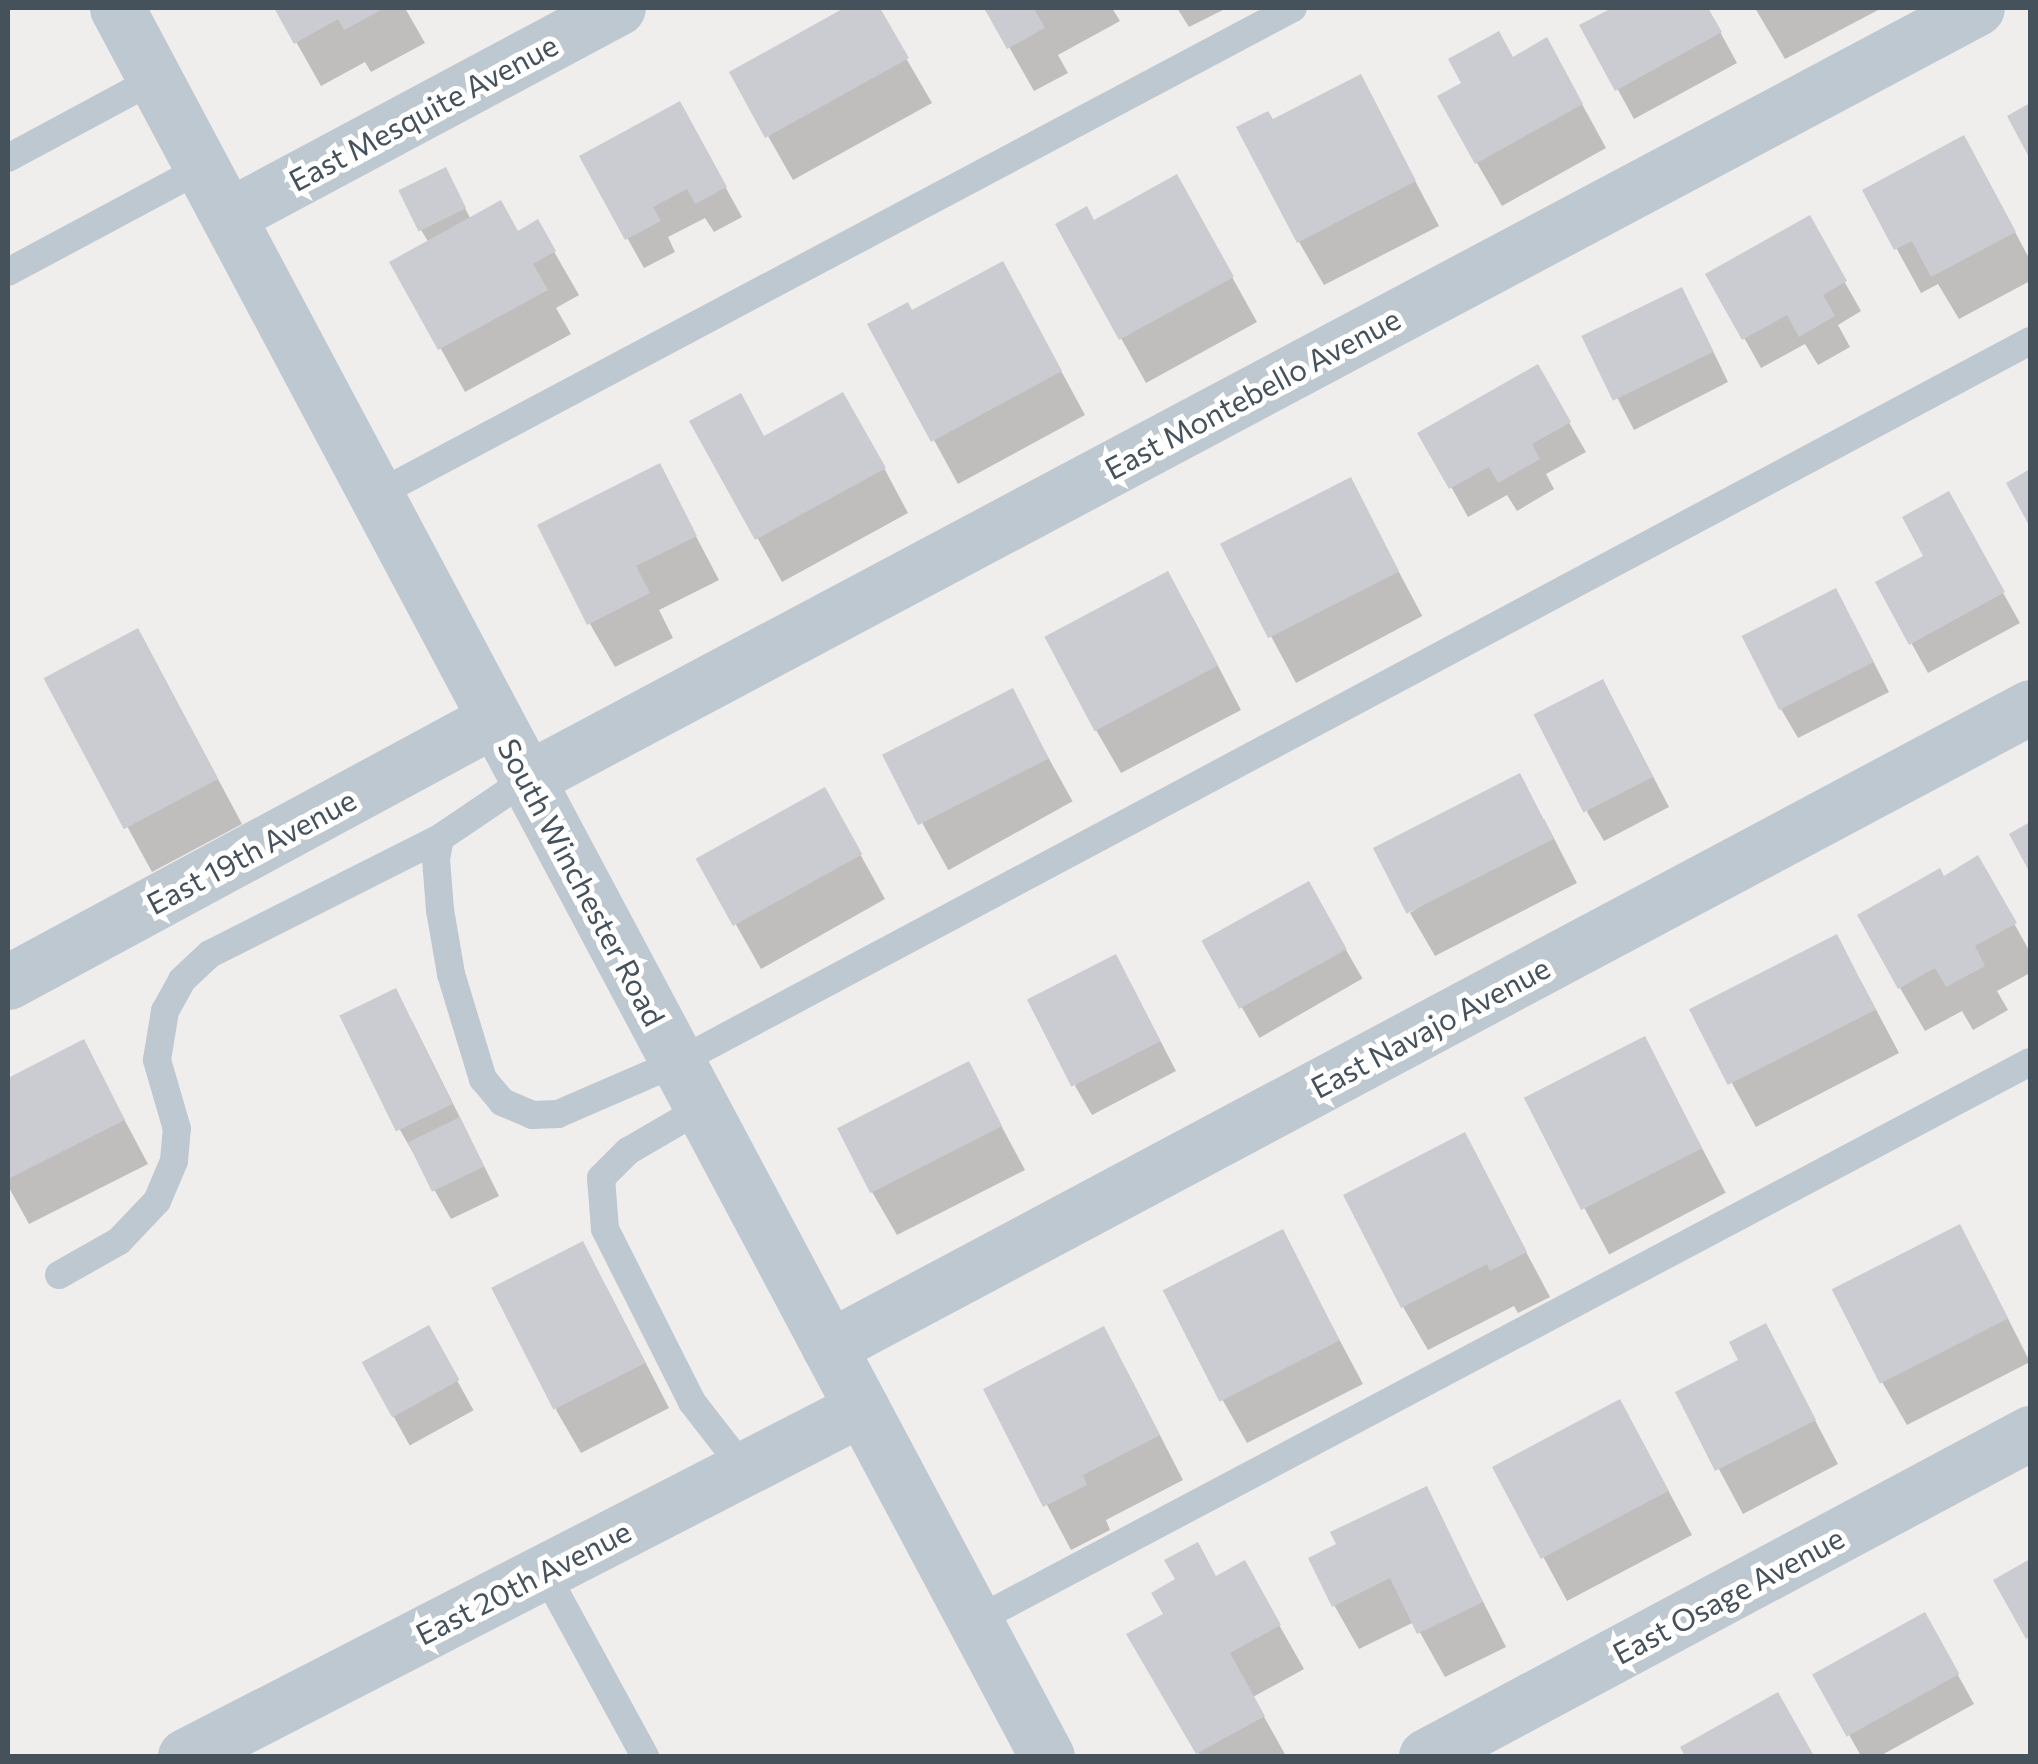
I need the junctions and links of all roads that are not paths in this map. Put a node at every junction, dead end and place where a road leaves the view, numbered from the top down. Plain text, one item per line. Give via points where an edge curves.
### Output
1 (117, 8) edge
2 (618, 8) edge
3 (1293, 8) edge
4 (1977, 8) edge
5 (155, 78) junction
6 (8, 158) edge
7 (202, 168) junction
8 (228, 216) junction
9 (8, 272) edge
10 (2030, 341) edge
11 (376, 495) junction
12 (2030, 707) edge
13 (495, 719) junction
14 (528, 779) junction
15 (440, 838) junction
16 (8, 982) edge
17 (2030, 1062) edge
18 (690, 1085) junction
19 (59, 1274) dead end
20 (830, 1348) junction
21 (862, 1408) junction
22 (2030, 1433) edge
23 (744, 1469) junction
24 (544, 1572) junction
25 (975, 1621) junction
26 (185, 1756) edge
27 (645, 1756) edge
28 (1047, 1756) edge
29 (1426, 1756) edge

1 - 5 street, South Winchester Road
2 - 8 street, East Mesquite Avenue
3 - 11 lane
4 - 14 street, East Montebello Avenue
5 - 6 lane
5 - 7 street, South Winchester Road
7 - 8 street, South Winchester Road
7 - 9 lane
8 - 11 street, South Winchester Road
10 - 18 lane
11 - 13 street, South Winchester Road
12 - 20 street, East Navajo Avenue
13 - 14 street, South Winchester Road
13 - 16 street, East 19th Avenue
14 - 15 lane
14 - 18 street, South Winchester Road
15 - 18 lane via 440,910 451,974 483,1079 502,1102 532,1115 558,1114
15 - 19 lane via 210,954 182,980 165,1012 157,1060 176,1129 174,1161 158,1201 119,1241
17 - 25 lane
18 - 20 street, South Winchester Road
18 - 23 lane via 601,1178 605,1229 692,1402
20 - 21 street, South Winchester Road
21 - 23 street, East 20th Avenue
21 - 25 street, South Winchester Road
22 - 29 street, East Osage Avenue
23 - 24 street, East 20th Avenue
24 - 26 street, East 20th Avenue
24 - 27 lane
25 - 28 street, South Winchester Road

